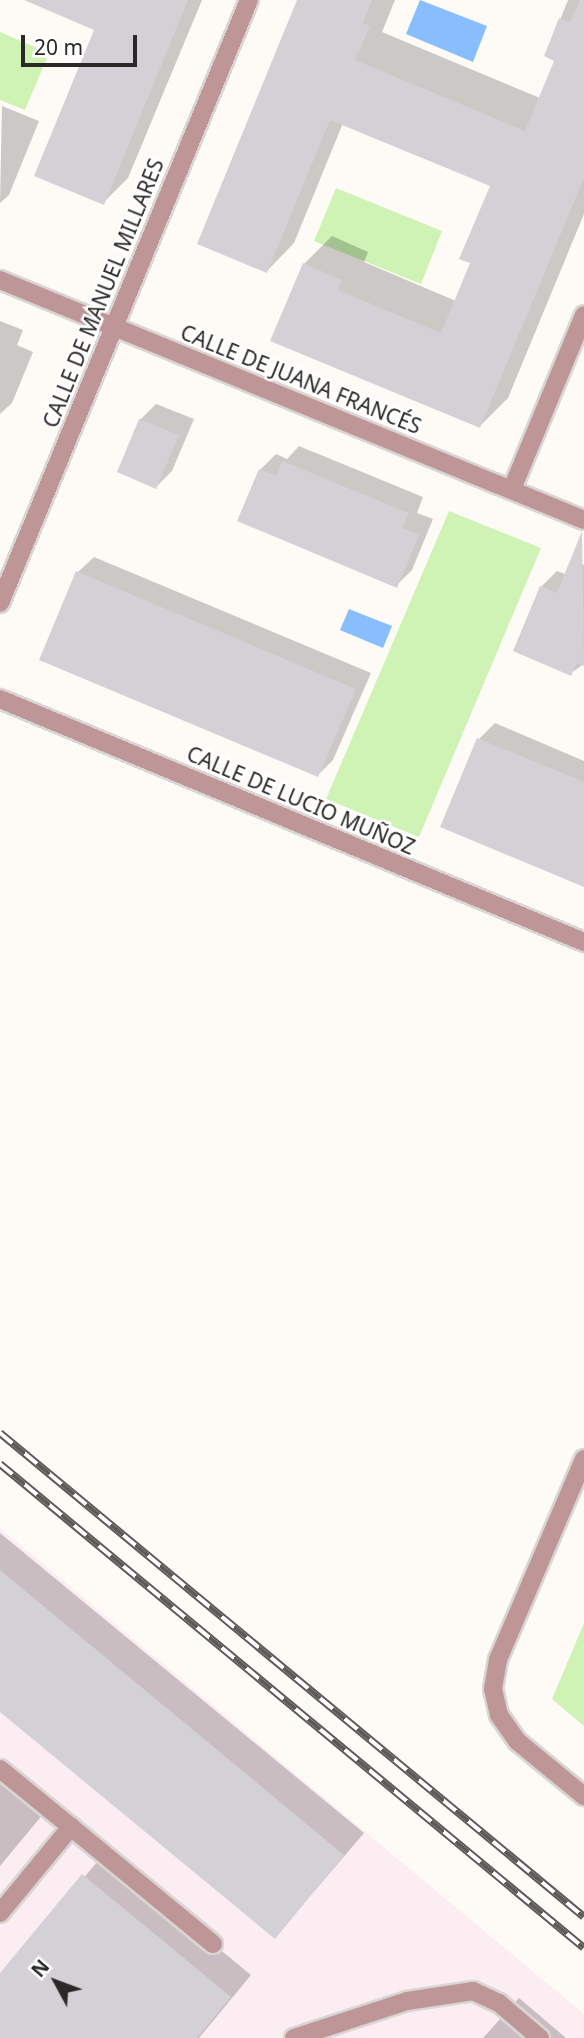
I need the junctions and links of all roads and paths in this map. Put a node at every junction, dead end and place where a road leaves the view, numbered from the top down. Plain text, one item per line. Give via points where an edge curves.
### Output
1 (249, 0) edge
2 (0, 281) edge
3 (584, 315) edge
4 (114, 328) junction
5 (512, 489) junction
6 (584, 520) edge
7 (0, 603) edge
8 (0, 699) edge
9 (584, 942) edge
10 (584, 1459) edge
11 (0, 1769) edge
12 (584, 1796) edge
13 (71, 1827) junction
14 (0, 1913) edge
15 (213, 1944) dead end
16 (295, 2038) edge
17 (540, 2038) edge

1 - 4 street, CALLE DE MANUEL MILLARES
2 - 4 street, CALLE DE JUANA FRANCÉS
3 - 5 street
4 - 5 street, CALLE DE JUANA FRANCÉS
4 - 7 street, CALLE DE MANUEL MILLARES
5 - 6 street, CALLE DE JUANA FRANCÉS
8 - 9 street, CALLE DE LUCIO MUÑOZ
10 - 12 street via 498,1660 493,1689 499,1715 517,1741
11 - 13 street
13 - 14 street
13 - 15 street
16 - 17 street via 407,2001 473,1991 499,2003

